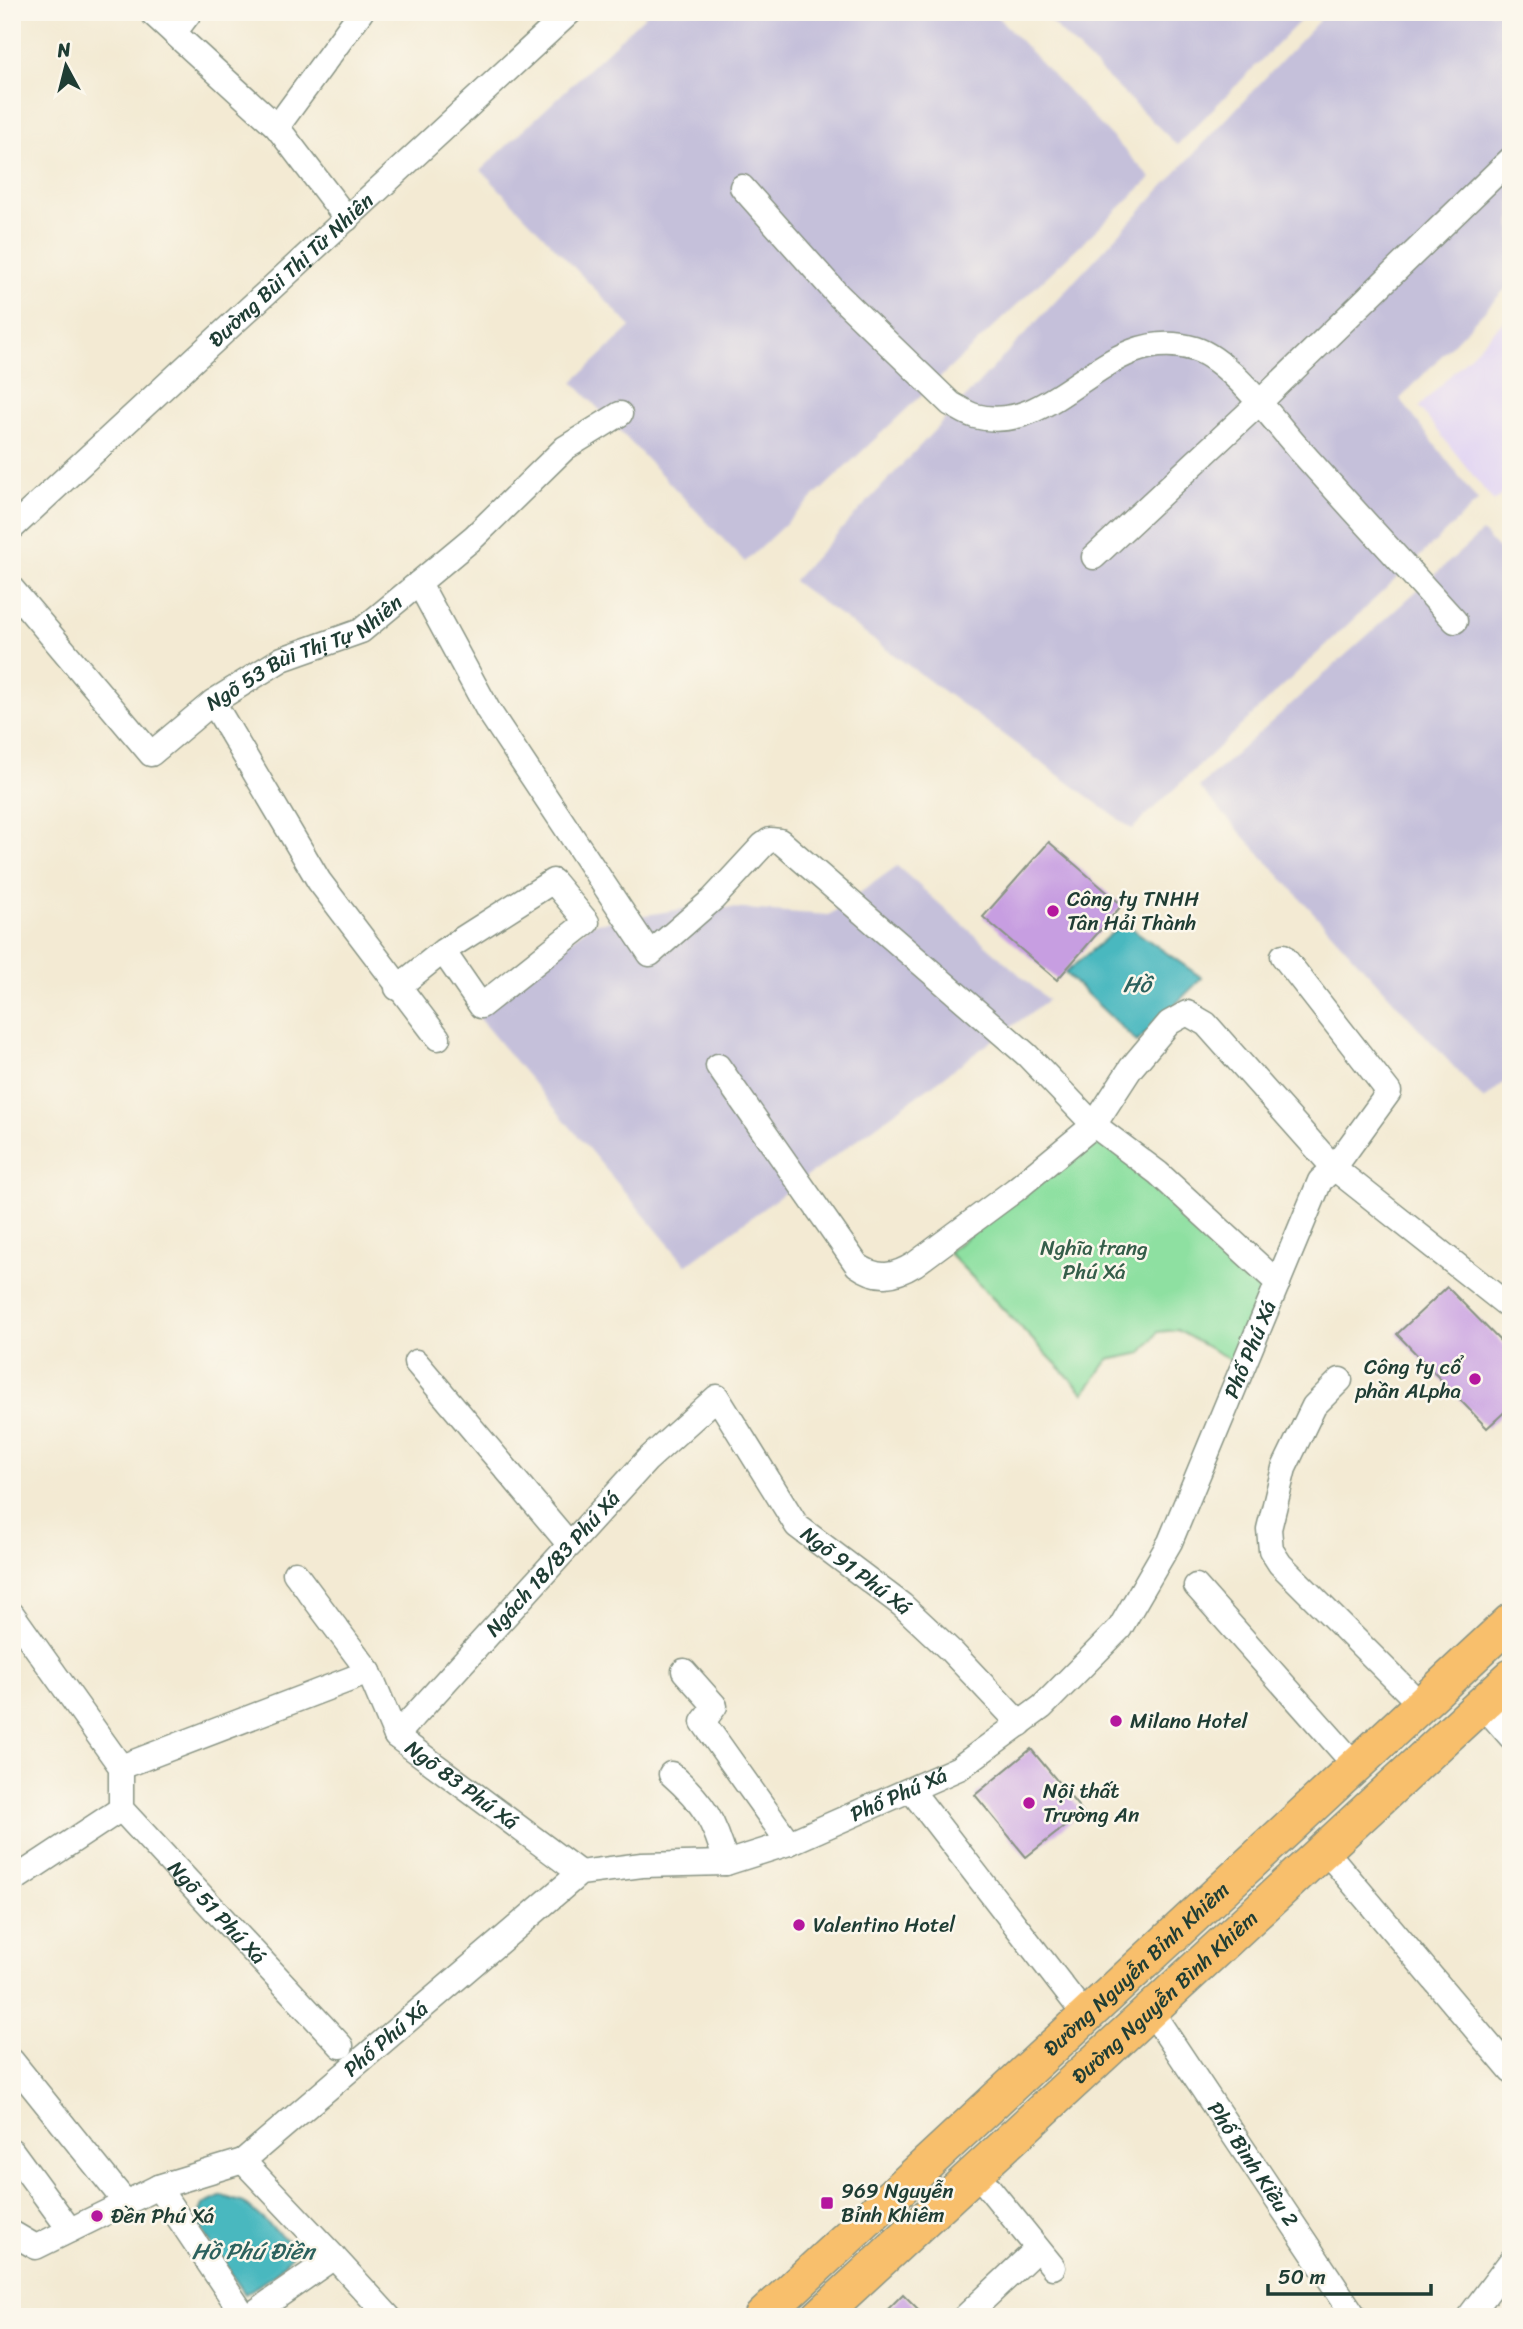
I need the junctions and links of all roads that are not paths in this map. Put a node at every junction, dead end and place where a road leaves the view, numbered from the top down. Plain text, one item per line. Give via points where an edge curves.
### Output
1 (151, 12) edge
2 (190, 12) edge
3 (361, 12) edge
4 (570, 12) edge
5 (174, 33) junction
6 (277, 127) junction
7 (1511, 159) edge
8 (742, 187) dead end
9 (348, 219) junction
10 (1258, 404) junction
11 (620, 414) dead end
12 (12, 528) edge
13 (1094, 557) dead end
14 (419, 583) junction
15 (12, 589) edge
16 (1455, 621) dead end
17 (213, 702) junction
18 (443, 951) junction
19 (1283, 956) dead end
20 (397, 988) junction
21 (438, 1038) dead end
22 (718, 1066) dead end
23 (1094, 1125) junction
24 (1334, 1168) junction
25 (1278, 1283) junction
26 (1511, 1308) edge
27 (416, 1362) dead end
28 (1340, 1380) dead end
29 (717, 1397) joint
30 (570, 1545) junction
31 (295, 1573) dead end
32 (1196, 1586) dead end
33 (12, 1614) edge
34 (1511, 1621) edge
35 (684, 1671) dead end
36 (369, 1672) junction
37 (1511, 1677) edge
38 (1420, 1704) junction
39 (1482, 1704) junction
40 (1020, 1724) junction
41 (396, 1735) junction
42 (1511, 1737) edge
43 (1355, 1765) junction
44 (121, 1768) junction
45 (671, 1774) dead end
46 (911, 1790) junction
47 (121, 1809) junction
48 (789, 1843) junction
49 (1325, 1850) junction
50 (726, 1863) junction
51 (580, 1873) junction
52 (12, 1881) edge
53 (1151, 2011) junction
54 (1087, 2018) junction
55 (341, 2046) dead end
56 (12, 2061) edge
57 (1511, 2071) edge
58 (12, 2151) edge
59 (243, 2161) junction
60 (976, 2172) junction
61 (158, 2187) junction
62 (126, 2203) junction
63 (70, 2230) junction
64 (12, 2233) edge
65 (334, 2257) junction
66 (1511, 2261) edge
67 (247, 2317) edge
68 (389, 2317) edge
69 (762, 2317) edge
70 (819, 2317) edge
71 (965, 2317) edge
72 (1355, 2317) edge
73 (1469, 2317) edge

1 - 5 street
2 - 5 street
3 - 6 street
4 - 9 street, Đường Bùi Thị Từ Nhiên
5 - 6 street
6 - 9 street
7 - 10 street
8 - 10 street via 838,295 951,404 975,416 1025,415 1124,353 1165,344 1197,350 1223,367
9 - 12 street, Đường Bùi Thị Từ Nhiên
10 - 13 street
10 - 16 street
11 - 14 street, Ngõ 53 Bùi Thị Tự Nhiên via 565,449
14 - 17 street, Ngõ 53 Bùi Thị Tự Nhiên via 361,631 282,659
14 - 23 street via 488,710 650,954 713,899 763,845 780,841 1027,1055
15 - 17 street, Ngõ 53 Bùi Thị Tự Nhiên via 150,754
17 - 20 street via 318,881
18 - 18 street via 554,881 587,922 481,1006
18 - 20 street
19 - 24 street, Phố Phú Xá via 1389,1092
20 - 21 street
22 - 23 street via 857,1265 870,1274 885,1276 915,1264
23 - 24 street via 1131,1068 1169,1023 1187,1013 1206,1024
23 - 25 street via 1158,1173
24 - 25 street, Phố Phú Xá via 1320,1181
24 - 26 street
25 - 40 street, Phố Phú Xá via 1170,1542 1133,1607 1120,1628
27 - 30 street
28 - 38 street via 1314,1406 1284,1468 1269,1529 1271,1550
29 - 30 street, Ngách 18/83 Phú Xá via 647,1460
29 - 40 street, Ngõ 91 Phú Xá via 797,1526 902,1605
30 - 41 street, Ngách 18/83 Phú Xá
31 - 36 street, Ngõ 83 Phú Xá
32 - 43 street
33 - 44 street
34 - 38 highway, Đường Nguyễn Bỉnh Khiêm
35 - 48 street via 715,1706 703,1722
36 - 41 street, Ngõ 83 Phú Xá
36 - 44 street
37 - 39 highway, Đường Nguyễn Bình Khiêm
38 - 43 highway, Đường Nguyễn Bỉnh Khiêm
39 - 42 street
39 - 49 highway, Đường Nguyễn Bình Khiêm
40 - 46 street, Phố Phú Xá via 959,1768
41 - 51 street, Ngõ 83 Phú Xá
43 - 54 highway, Đường Nguyễn Bỉnh Khiêm
44 - 47 street
45 - 50 street via 691,1791 716,1826
46 - 48 street, Phố Phú Xá
46 - 54 street
47 - 52 street
47 - 55 street, Ngõ 51 Phú Xá
48 - 50 street, Phố Phú Xá
49 - 53 highway, Đường Nguyễn Bình Khiêm
49 - 57 street
50 - 51 street, Phố Phú Xá via 642,1865
51 - 59 street, Phố Phú Xá
53 - 60 highway, Đường Nguyễn Bình Khiêm
53 - 72 street, Phố Bình Kiều 2
54 - 69 highway, Đường Nguyễn Bỉnh Khiêm
56 - 62 street
58 - 63 street
59 - 61 street
59 - 65 street
60 - 70 highway, Đường Nguyễn Bình Khiêm
60 - 71 street via 1045,2258
61 - 62 street
61 - 67 street
62 - 63 street
63 - 64 street via 36,2246
65 - 67 street
65 - 68 street
66 - 73 street

